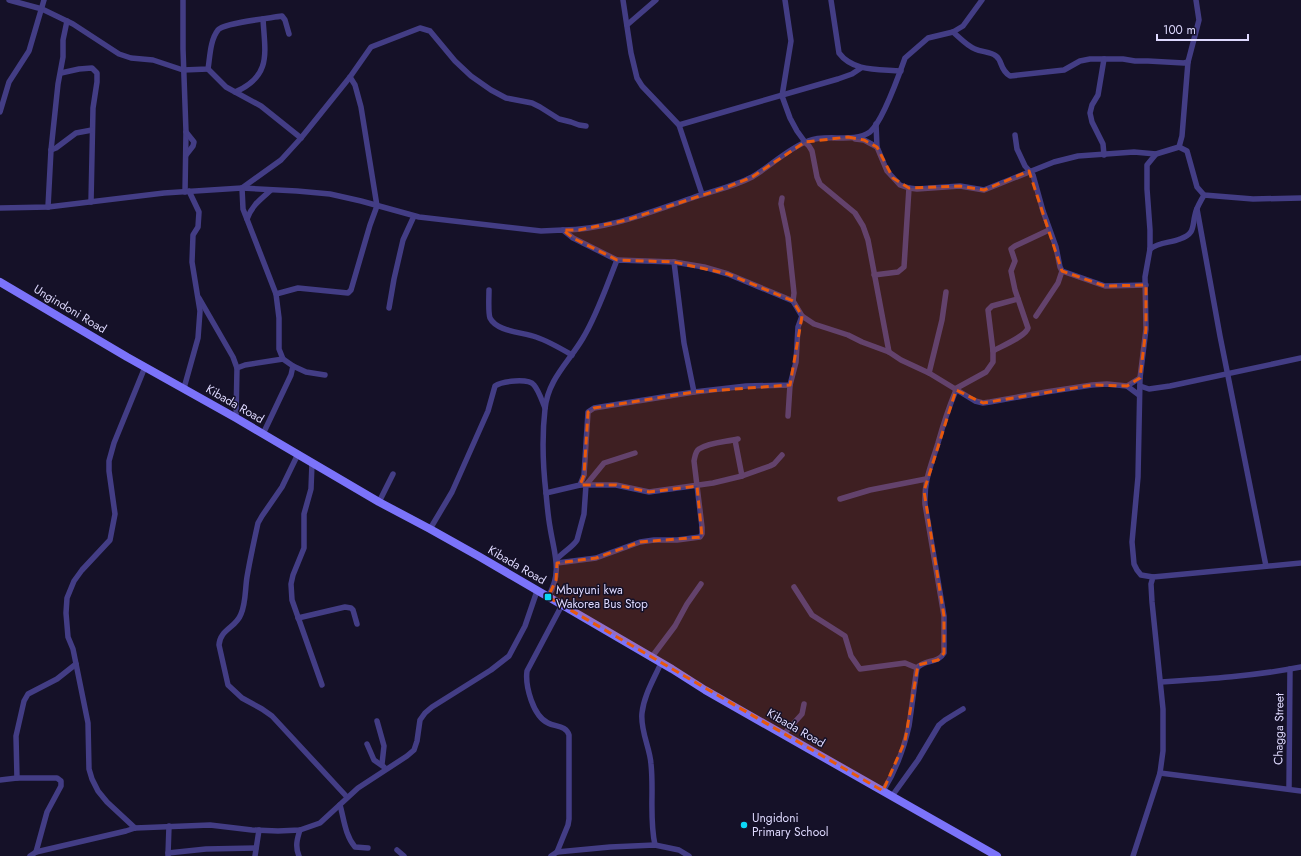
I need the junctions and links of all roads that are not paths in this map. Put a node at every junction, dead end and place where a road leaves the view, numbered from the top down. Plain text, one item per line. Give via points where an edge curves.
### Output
1 (9, 0) edge
2 (44, 0) edge
3 (183, 0) edge
4 (623, 0) edge
5 (656, 0) edge
6 (785, 0) edge
7 (832, 0) edge
8 (982, 0) edge
9 (1196, 0) edge
10 (42, 9) junction
11 (263, 19) junction
12 (67, 21) junction
13 (627, 25) junction
14 (953, 32) junction
15 (290, 34) dead end
16 (1104, 59) junction
17 (1188, 62) junction
18 (861, 68) junction
19 (208, 69) junction
20 (183, 70) junction
21 (901, 71) junction
22 (61, 73) junction
23 (350, 77) junction
24 (235, 92) junction
25 (2, 94) edge
26 (782, 96) junction
27 (0, 112) edge
28 (876, 124) junction
29 (679, 125) junction
30 (586, 126) dead end
31 (92, 130) junction
32 (1015, 135) dead end
33 (301, 138) junction
34 (854, 138) junction
35 (805, 142) junction
36 (877, 147) junction
37 (1179, 147) junction
38 (51, 150) junction
39 (1156, 154) junction
40 (1104, 155) junction
41 (1029, 171) junction
42 (242, 188) junction
43 (909, 188) junction
44 (271, 190) junction
45 (187, 192) junction
46 (702, 194) junction
47 (1204, 195) junction
48 (782, 198) dead end
49 (1301, 198) edge
50 (91, 202) junction
51 (377, 206) junction
52 (48, 207) junction
53 (0, 208) edge
54 (1197, 209) junction
55 (414, 216) junction
56 (247, 219) junction
57 (563, 230) junction
58 (1049, 230) junction
59 (1150, 249) junction
60 (616, 260) junction
61 (674, 262) junction
62 (1062, 271) junction
63 (874, 275) junction
64 (0, 282) edge
65 (1146, 286) junction
66 (489, 290) dead end
67 (946, 292) dead end
68 (276, 294) junction
69 (198, 296) junction
70 (1018, 298) junction
71 (793, 301) junction
72 (389, 308) dead end
73 (802, 316) junction
74 (1036, 316) dead end
75 (994, 350) junction
76 (889, 352) junction
77 (572, 355) junction
78 (127, 357) joint
79 (283, 358) junction
80 (1301, 358) edge
81 (293, 366) junction
82 (145, 367) junction
83 (237, 368) junction
84 (929, 373) junction
85 (1228, 374) junction
86 (325, 375) dead end
87 (1140, 378) junction
88 (790, 385) junction
89 (1127, 386) junction
90 (1140, 386) junction
91 (184, 388) junction
92 (956, 390) junction
93 (694, 392) junction
94 (1140, 395) junction
95 (545, 408) junction
96 (788, 416) dead end
97 (236, 418) junction
98 (263, 434) junction
99 (635, 453) dead end
100 (298, 454) junction
101 (782, 455) dead end
102 (312, 463) junction
103 (393, 474) dead end
104 (742, 476) junction
105 (926, 479) junction
106 (583, 485) junction
107 (697, 486) junction
108 (546, 492) junction
109 (840, 499) dead end
110 (379, 502) junction
111 (430, 529) junction
112 (557, 561) junction
113 (1301, 563) edge
114 (1266, 566) junction
115 (1153, 577) junction
116 (701, 584) dead end
117 (794, 588) dead end
118 (537, 591) junction
119 (548, 597) junction
120 (562, 605) junction
121 (298, 618) junction
122 (357, 624) dead end
123 (651, 658) junction
124 (661, 663) junction
125 (76, 664) junction
126 (1301, 667) edge
127 (917, 668) junction
128 (1290, 669) junction
129 (1161, 682) junction
130 (322, 685) dead end
131 (804, 704) dead end
132 (963, 709) dead end
133 (377, 721) dead end
134 (784, 734) junction
135 (367, 744) dead end
136 (382, 764) junction
137 (386, 769) junction
138 (1160, 773) junction
139 (17, 778) junction
140 (0, 780) edge
141 (1289, 789) junction
142 (883, 791) junction
143 (1301, 791) edge
144 (892, 796) junction
145 (347, 797) junction
146 (340, 805) junction
147 (169, 826) junction
148 (135, 828) junction
149 (259, 830) junction
150 (300, 830) junction
151 (655, 845) junction
152 (256, 848) junction
153 (368, 848) dead end
154 (397, 850) dead end
155 (36, 852) junction
156 (557, 852) junction
157 (168, 855) edge
158 (30, 856) edge
159 (255, 856) edge
160 (299, 856) edge
161 (404, 856) edge
162 (552, 856) edge
163 (689, 856) edge
164 (997, 856) edge
165 (1133, 856) edge

1 - 10 street
2 - 10 street
3 - 20 street
4 - 13 street
5 - 13 street
6 - 26 street via 791,41
7 - 18 street via 839,53
8 - 14 street via 962,26
9 - 17 street via 1199,20
10 - 12 street
10 - 25 street via 29,51
11 - 15 street via 282,16 286,20
11 - 19 street via 230,25 218,30 212,43
11 - 24 street via 265,47 262,70 248,85
12 - 20 street via 119,54 153,60
12 - 22 street
13 - 29 street via 637,78
14 - 16 street via 970,47 995,54 1000,59 1004,72 1010,76 1064,70 1080,61
14 - 21 street via 928,38 905,58
16 - 17 street
16 - 40 street via 1098,94 1090,113 1103,144
17 - 37 street
18 - 21 street
18 - 26 street via 838,79
19 - 20 street
19 - 24 street via 226,87
20 - 45 street via 186,93
21 - 28 street
22 - 31 street via 92,68 97,73
22 - 38 street
23 - 30 street via 371,47 423,28 430,31 465,71 491,90 506,98 540,106 559,119
23 - 33 street
23 - 51 street via 361,107
24 - 33 street via 261,106
25 - 27 street
26 - 29 street
26 - 35 street via 790,118
28 - 34 street via 870,132
28 - 36 street
29 - 46 street
31 - 38 street via 76,133
31 - 50 street
32 - 41 street via 1018,149
33 - 42 street via 281,160
34 - 35 street via 824,138
34 - 36 street
35 - 46 street via 752,176
35 - 63 street via 812,151 820,184 855,213 863,226
36 - 43 street via 887,171 900,185
37 - 39 street
37 - 47 street via 1187,151 1197,187
38 - 52 street
39 - 40 street via 1134,152
39 - 59 street via 1147,165
40 - 41 street via 1078,156
41 - 43 street via 984,190 960,186
41 - 58 street
42 - 44 street
42 - 45 street
42 - 56 street via 243,208
43 - 63 street via 904,267 898,272
44 - 51 street via 330,194
44 - 56 street via 253,206
45 - 50 street
45 - 69 street via 199,212 198,227 193,235 192,262
46 - 57 street via 620,221 579,230
47 - 49 street via 1253,199
47 - 54 street
48 - 71 street
50 - 52 street
51 - 55 street
51 - 68 street via 348,293 298,288
52 - 53 street
54 - 59 street via 1194,227 1188,235
54 - 85 street
55 - 57 street via 541,231
55 - 72 street via 403,240
56 - 68 street
57 - 60 street via 573,238
58 - 62 street
58 - 70 street via 1011,249 1014,261 1011,271
59 - 65 street
60 - 61 street
60 - 77 street via 594,318
61 - 71 street via 717,270
61 - 93 street via 684,342
62 - 65 street via 1105,286
62 - 74 street via 1058,283
63 - 76 street
64 - 78 main road, Ungindoni Road
65 - 87 street via 1146,329
66 - 77 street via 490,318 496,324 503,329 535,336
67 - 84 street
68 - 79 street via 279,348
69 - 83 street
69 - 91 street via 198,338
70 - 75 street via 992,306 988,310
70 - 75 street via 1028,331
71 - 73 street
73 - 76 street via 814,324
73 - 88 street via 798,327 796,362
75 - 92 street via 993,362 986,372
76 - 84 street
77 - 95 street via 558,372
78 - 82 main road, Kibada Road
79 - 81 street
79 - 83 street
80 - 85 street
81 - 86 street via 306,372
81 - 98 street
82 - 91 main road, Kibada Road
82 - 125 street via 109,461 115,514 110,540 82,570 67,598 68,637
83 - 97 street
84 - 92 street
85 - 90 street via 1149,389
85 - 114 street
87 - 89 street
87 - 90 street
88 - 93 street via 746,386
88 - 96 street
89 - 92 street via 1092,385 983,403
89 - 94 street
90 - 94 street
91 - 97 main road, Kibada Road
92 - 105 street
93 - 106 street via 594,408 588,412
94 - 115 street via 1138,477 1132,542 1134,564 1141,575
95 - 108 street
95 - 111 street via 534,385 528,382 499,383 495,386 488,411 452,492
97 - 98 main road, Kibada Road
98 - 100 main road, Kibada Road
99 - 106 street via 604,463
100 - 102 main road, Kibada Road
100 - 145 street via 282,487 258,523 242,612 239,620 224,632 219,645 228,685 242,698 272,716
101 - 104 street via 770,466
102 - 110 main road, Kibada Road
102 - 121 street via 312,489 304,514 304,548 291,584 292,600
103 - 110 street
104 - 107 street
104 - 107 street via 736,440 708,446 698,450 695,455
105 - 109 street
105 - 127 street via 925,504 944,616 944,653 938,660
106 - 107 street via 616,485 649,492
106 - 108 street
106 - 112 street via 584,514 577,540
107 - 112 street via 702,526 700,537 640,542 596,558
108 - 112 street
110 - 111 main road, Kibada Road
111 - 118 main road, Kibada Road
112 - 119 street via 556,580
113 - 114 street
114 - 115 street
115 - 129 street via 1152,602
116 - 123 street
117 - 127 street via 812,615 845,636 851,656 860,669 905,663
118 - 119 main road, Kibada Road
118 - 137 street via 525,626 508,656 492,670 425,713 420,720 414,750
119 - 120 main road, Kibada Road
120 - 123 main road, Kibada Road
120 - 156 street via 527,671 526,678 536,713 548,723 568,731 569,735 569,819
121 - 122 street via 351,608
121 - 130 street
123 - 124 main road, Kibada Road
124 - 134 main road, Kibada Road
124 - 151 street via 642,714 651,764 652,831
125 - 139 street via 57,679 28,694 24,701 16,736
125 - 148 street via 88,723 89,769 92,779 107,802
126 - 128 street
127 - 142 street via 905,741
128 - 129 street
128 - 141 street, Chagga Street
129 - 138 street via 1163,732
131 - 134 street via 802,714
132 - 144 street via 940,725
133 - 136 street via 384,746
134 - 142 main road, Kibada Road
135 - 136 street via 374,760
136 - 137 street
137 - 145 street
138 - 141 street
138 - 165 street
139 - 140 street
139 - 155 street via 57,778 60,781 61,786 47,812
141 - 143 street
142 - 144 main road, Kibada Road
144 - 164 main road, Kibada Road
145 - 146 street
146 - 150 street via 320,823
146 - 153 street via 347,834 353,845 355,848
147 - 148 street
147 - 149 street via 210,825
147 - 157 street
148 - 155 street
149 - 150 street
149 - 152 street
150 - 160 street via 296,846
151 - 156 street
151 - 163 street via 678,850
152 - 157 street via 206,849
152 - 159 street
154 - 161 street
155 - 158 street
156 - 162 street

